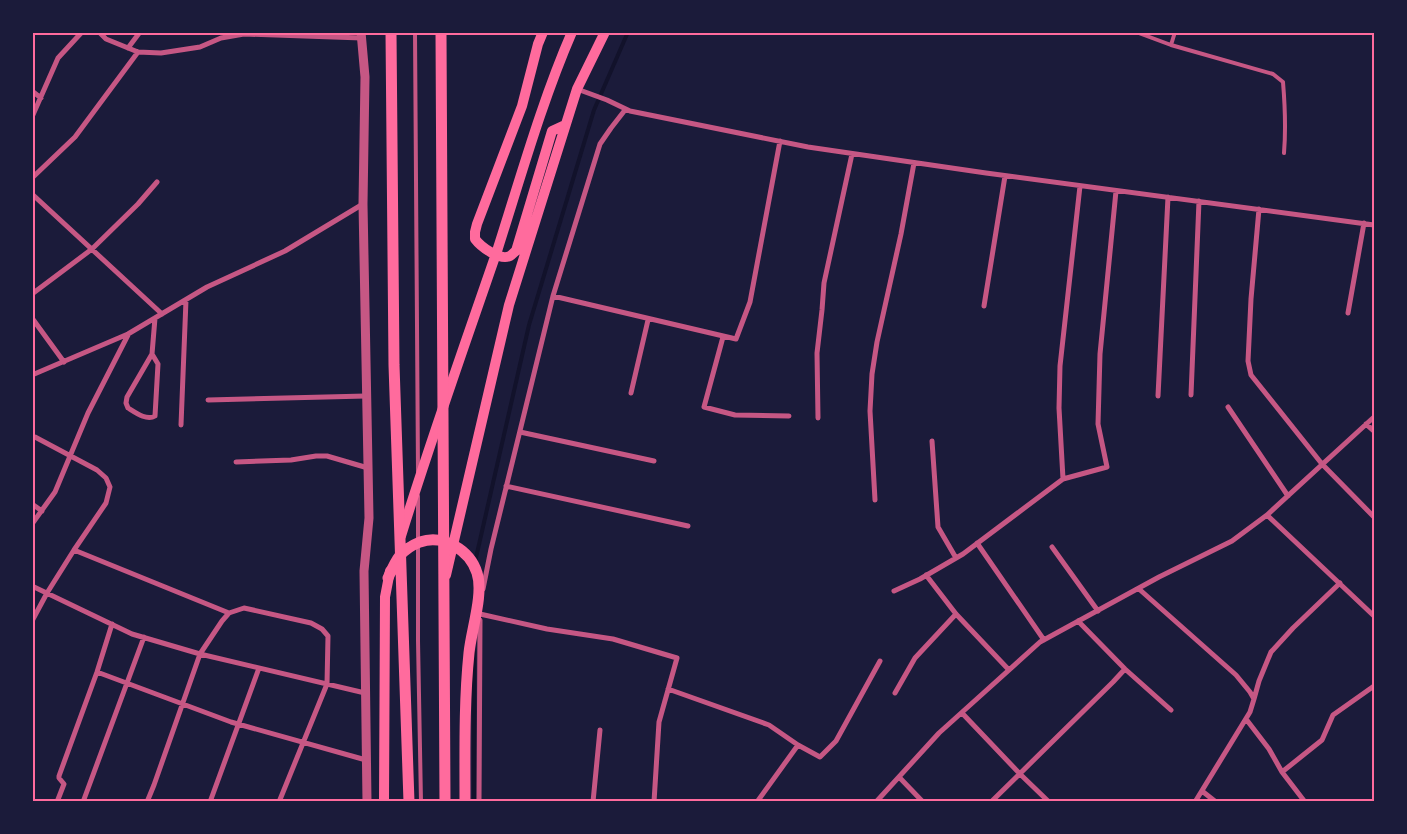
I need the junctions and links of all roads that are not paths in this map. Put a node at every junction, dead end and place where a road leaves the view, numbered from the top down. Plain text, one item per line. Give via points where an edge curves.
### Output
1 (82, 32) edge
2 (98, 32) edge
3 (140, 32) edge
4 (391, 32) edge
5 (415, 32) edge
6 (441, 32) edge
7 (543, 32) edge
8 (604, 32) edge
9 (1136, 32) edge
10 (1176, 32) edge
11 (362, 35) edge
12 (571, 36) edge
13 (1171, 45) junction
14 (128, 48) junction
15 (138, 52) junction
16 (577, 89) junction
17 (32, 91) edge
18 (41, 98) junction
19 (625, 110) junction
20 (32, 117) edge
21 (565, 125) junction
22 (780, 142) junction
23 (1284, 153) dead end
24 (852, 154) junction
25 (914, 163) junction
26 (1005, 176) junction
27 (32, 178) edge
28 (157, 182) dead end
29 (1080, 186) junction
30 (1116, 190) junction
31 (32, 194) edge
32 (1168, 197) junction
33 (1199, 201) junction
34 (363, 204) junction
35 (1259, 209) junction
36 (1364, 223) junction
37 (1374, 225) edge
38 (92, 249) junction
39 (32, 294) edge
40 (553, 296) junction
41 (186, 300) junction
42 (984, 306) dead end
43 (1348, 313) dead end
44 (162, 314) junction
45 (32, 318) edge
46 (155, 318) junction
47 (648, 320) junction
48 (128, 334) junction
49 (723, 337) junction
50 (152, 354) junction
51 (64, 362) junction
52 (32, 375) edge
53 (631, 393) dead end
54 (1191, 395) dead end
55 (366, 396) junction
56 (1158, 396) dead end
57 (208, 400) dead end
58 (1228, 407) dead end
59 (789, 416) dead end
60 (1374, 417) edge
61 (818, 418) dead end
62 (1366, 424) junction
63 (181, 425) dead end
64 (1374, 431) edge
65 (520, 432) junction
66 (35, 436) dead end
67 (932, 441) dead end
68 (71, 455) junction
69 (654, 461) dead end
70 (236, 462) dead end
71 (1322, 464) junction
72 (368, 468) junction
73 (1062, 479) junction
74 (506, 486) junction
75 (1288, 496) junction
76 (875, 500) dead end
77 (32, 504) edge
78 (42, 511) junction
79 (1267, 515) junction
80 (1374, 517) edge
81 (32, 524) edge
82 (688, 526) dead end
83 (976, 544) junction
84 (1052, 547) dead end
85 (74, 550) junction
86 (956, 558) junction
87 (926, 575) junction
88 (388, 578) junction
89 (445, 582) junction
90 (1340, 583) junction
91 (32, 586) edge
92 (1139, 589) junction
93 (894, 591) dead end
94 (47, 593) junction
95 (1098, 611) junction
96 (229, 613) junction
97 (480, 614) junction
98 (956, 614) junction
99 (1374, 616) edge
100 (32, 620) edge
101 (1078, 621) junction
102 (112, 624) junction
103 (144, 637) junction
104 (1044, 640) junction
105 (200, 654) junction
106 (880, 661) dead end
107 (259, 668) junction
108 (1125, 669) junction
109 (1009, 670) junction
110 (98, 672) junction
111 (127, 683) junction
112 (327, 684) junction
113 (1374, 686) edge
114 (668, 689) junction
115 (365, 693) junction
116 (895, 693) dead end
117 (1254, 699) junction
118 (183, 704) junction
119 (1171, 710) dead end
120 (962, 713) junction
121 (1246, 718) junction
122 (239, 724) junction
123 (600, 730) dead end
124 (304, 742) junction
125 (798, 745) junction
126 (366, 760) junction
127 (1282, 772) junction
128 (1020, 774) junction
129 (899, 777) junction
130 (1202, 791) junction
131 (57, 802) edge
132 (83, 802) edge
133 (147, 802) edge
134 (210, 802) edge
135 (279, 802) edge
136 (367, 802) edge
137 (384, 802) edge
138 (409, 802) edge
139 (421, 802) edge
140 (445, 802) edge
141 (465, 802) edge
142 (479, 802) edge
143 (592, 802) edge
144 (654, 802) edge
145 (757, 802) edge
146 (876, 802) edge
147 (923, 802) edge
148 (991, 802) edge
149 (1049, 802) edge
150 (1195, 802) edge
151 (1216, 802) edge
152 (1305, 802) edge

1 - 18 street via 58,58
2 - 14 street
3 - 14 street
4 - 138 main road via 394,366
5 - 139 lane
6 - 89 main road
7 - 21 main road via 522,106 475,232 475,239 488,252 510,257 516,251 552,131
8 - 16 main road
9 - 13 lane
10 - 13 lane
11 - 15 street via 244,34 221,38 200,47 161,53
11 - 34 street via 365,77
12 - 88 main road via 430,444
13 - 23 lane via 1273,74 1283,82
14 - 15 street
15 - 27 street via 75,137
16 - 19 street
16 - 21 main road
17 - 18 street
18 - 20 street
19 - 22 street
19 - 40 street via 600,144
21 - 89 main road via 509,305
22 - 24 street
22 - 49 street via 750,302 736,340
24 - 25 street
24 - 61 street via 824,283 817,353
25 - 26 street
25 - 76 street via 872,374 870,411
26 - 29 street
26 - 42 street
28 - 38 street
29 - 30 street
29 - 73 street via 1060,366
30 - 32 street
30 - 73 street via 1100,354 1098,424 1107,467
31 - 38 street
32 - 33 street
32 - 56 street
33 - 35 street
33 - 54 street
34 - 41 street via 285,251
34 - 55 street
35 - 36 street
35 - 71 street via 1248,361 1251,375
36 - 37 street
36 - 43 street
38 - 39 street
38 - 44 street
40 - 47 street
40 - 65 street
41 - 44 street
41 - 63 street
44 - 46 street
45 - 51 street
46 - 48 street
46 - 50 street
47 - 49 street
47 - 53 street
48 - 51 street
48 - 68 street via 88,413
49 - 59 street via 704,407 735,415
50 - 50 street via 126,402 128,408 149,418 155,416 158,364
51 - 52 street
55 - 57 street
55 - 72 street
58 - 75 street
60 - 62 street
62 - 64 street
62 - 71 street
65 - 69 street
65 - 74 street
66 - 68 street
67 - 86 street via 938,527
68 - 78 street via 55,492
68 - 85 street via 97,470 110,487 106,503
70 - 72 street via 327,456
71 - 75 street
71 - 80 street
72 - 115 street via 369,518 364,571
73 - 83 street
74 - 82 street
74 - 97 street
75 - 79 street
77 - 78 street
78 - 81 street
79 - 90 street
79 - 92 street via 1232,541
83 - 86 street
83 - 104 street
84 - 95 street
85 - 94 street
85 - 96 street
86 - 87 street
87 - 93 street
87 - 98 street
88 - 137 main road via 384,596
88 - 141 main road via 396,559 411,546 439,540 456,546 468,556 477,573 479,591 466,690
89 - 140 main road
90 - 99 street
90 - 117 street via 1271,652
91 - 94 street
92 - 95 street
92 - 117 street via 1236,675
94 - 100 street
94 - 102 street
95 - 101 street
96 - 105 street
96 - 112 street via 244,608 311,623 322,629 328,636
97 - 114 street via 613,640 677,658
97 - 142 street
98 - 109 street
98 - 116 street via 916,658
101 - 104 street
101 - 108 street
102 - 103 street
102 - 110 street
103 - 105 street
103 - 111 street
104 - 109 street
105 - 107 street
105 - 118 street
106 - 125 street via 836,741 820,757
107 - 112 street
107 - 122 street
108 - 119 street
108 - 128 street
109 - 120 street
110 - 111 street
110 - 131 street via 59,776 64,784
111 - 118 street
111 - 132 street
112 - 115 street
112 - 124 street
113 - 127 street via 1333,716 1322,740
114 - 125 street via 769,725
114 - 144 street via 659,722
115 - 126 street
117 - 121 street
118 - 122 street
118 - 133 street
120 - 128 street
120 - 129 street
121 - 127 street
121 - 130 street
122 - 124 street
122 - 134 street
123 - 143 street
124 - 126 street
124 - 135 street
125 - 145 street
126 - 136 street
127 - 152 street
128 - 148 street
128 - 149 street
129 - 146 street
129 - 147 street
130 - 150 street
130 - 151 street

